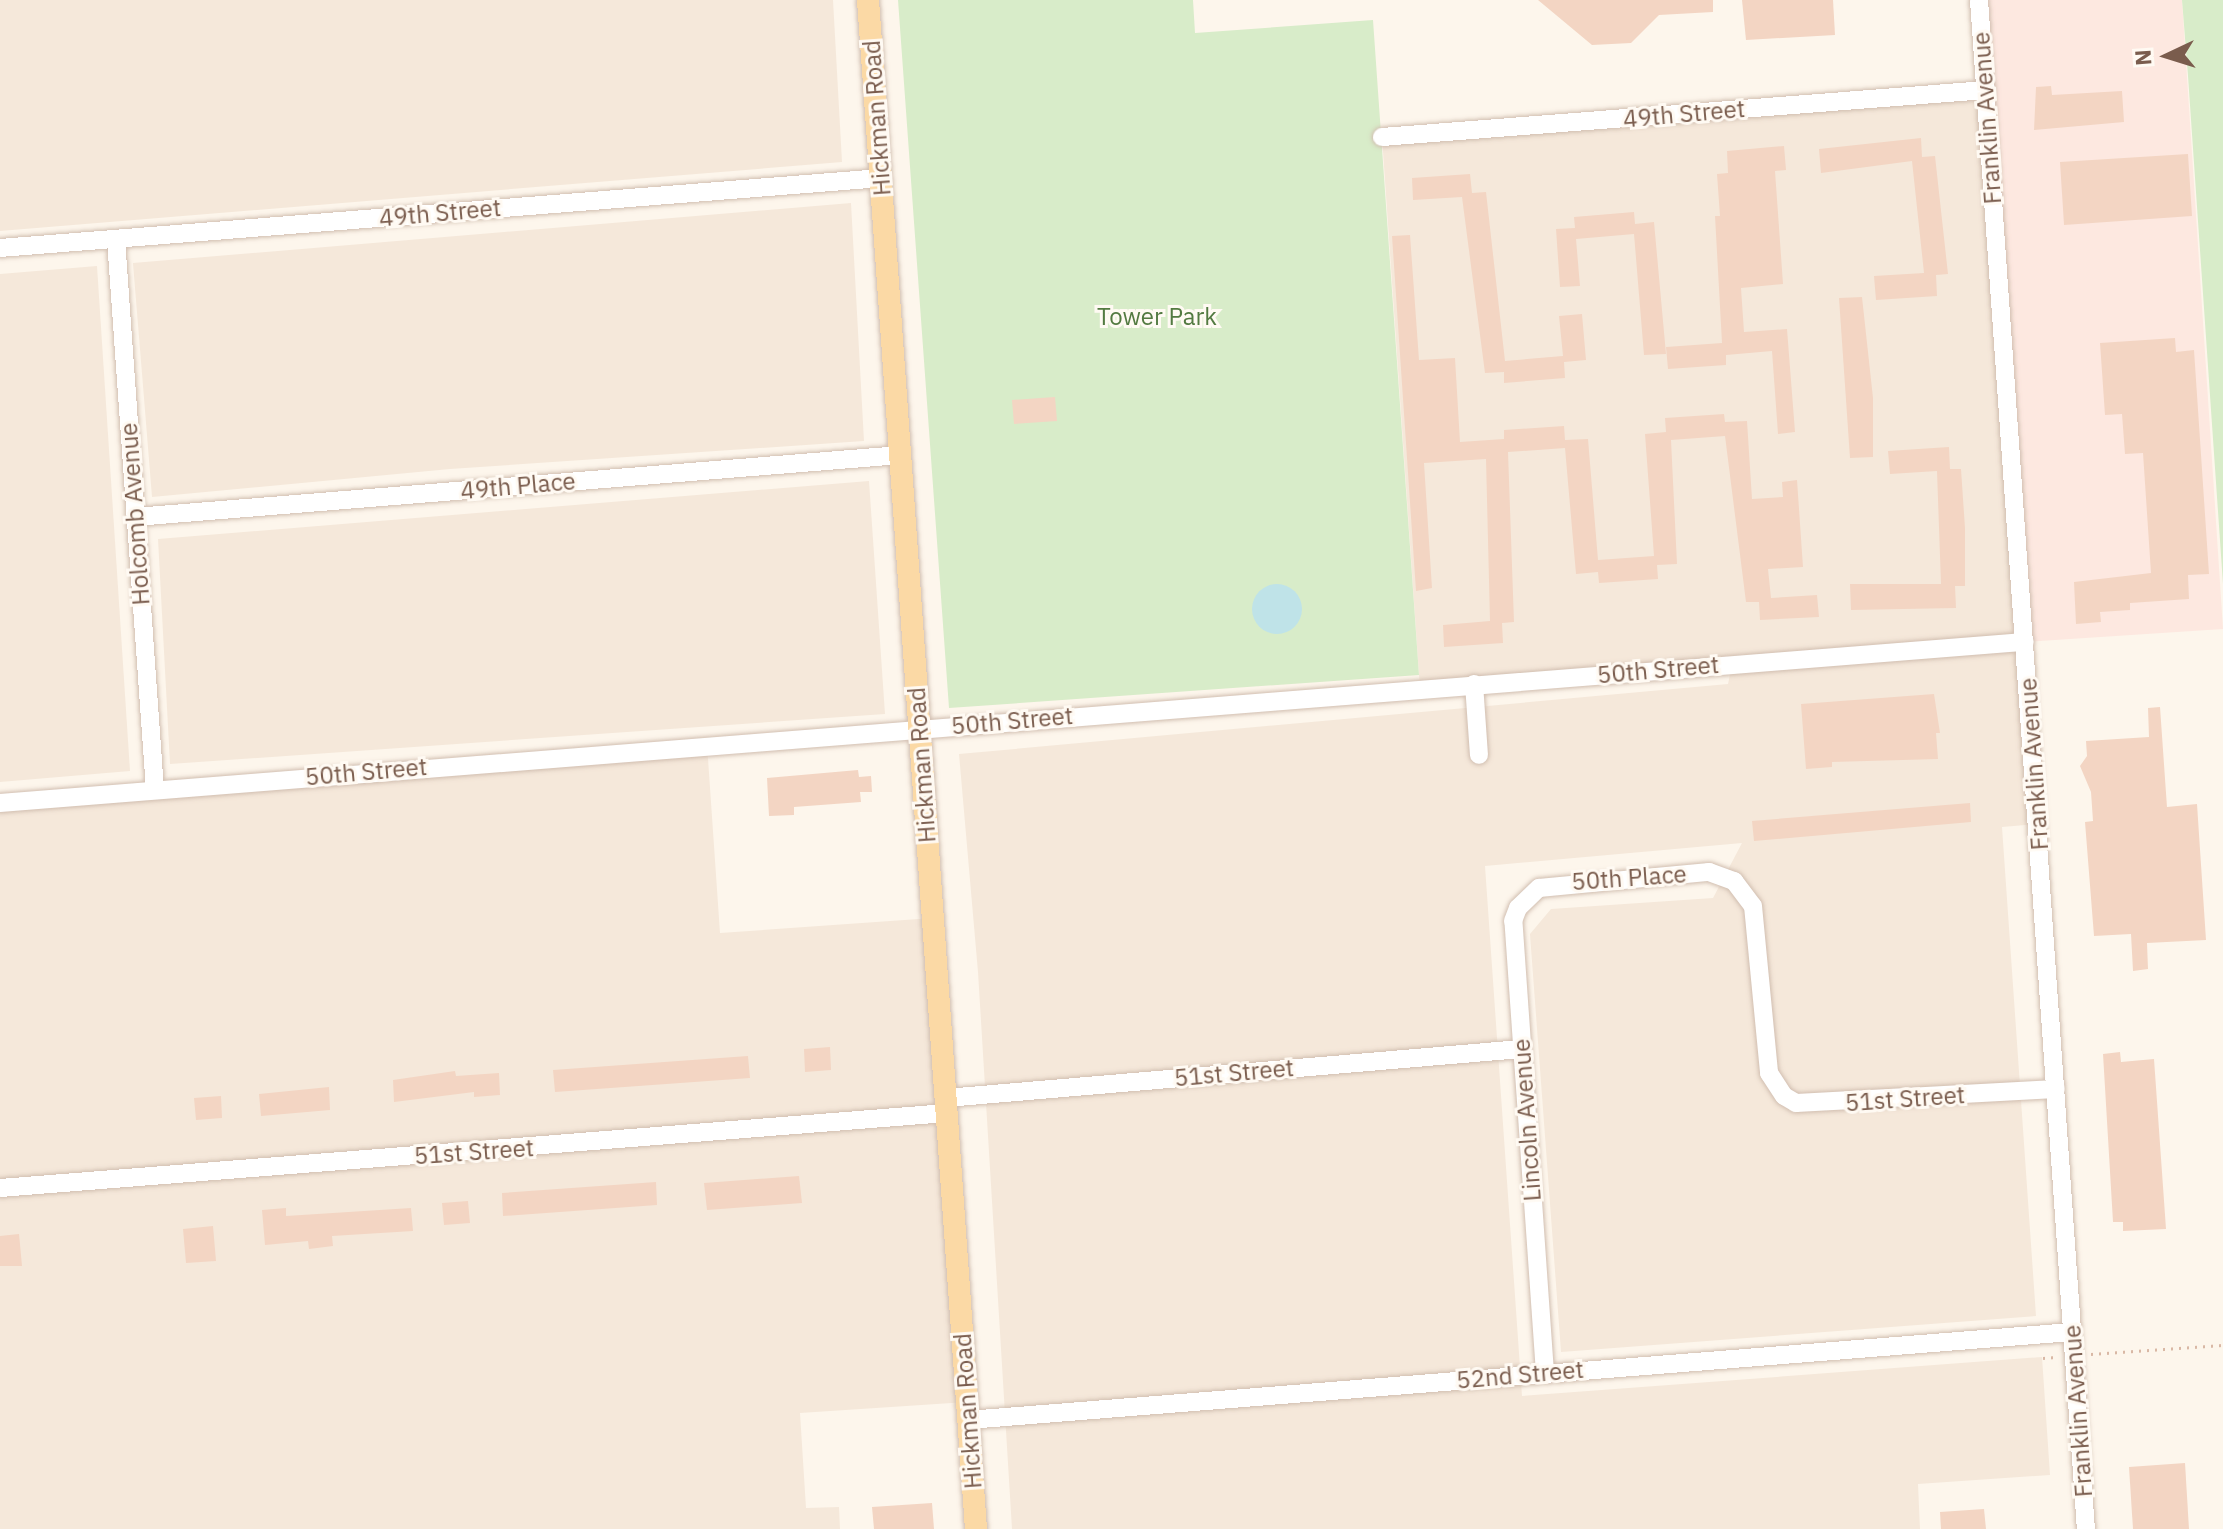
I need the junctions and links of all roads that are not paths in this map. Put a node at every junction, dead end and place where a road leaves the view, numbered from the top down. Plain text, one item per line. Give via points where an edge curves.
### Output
1 (868, 0) edge
2 (1979, 0) edge
3 (1986, 90) junction
4 (1382, 137) dead end
5 (881, 178) junction
6 (116, 239) junction
7 (0, 248) edge
8 (900, 455) junction
9 (135, 517) junction
10 (2025, 642) junction
11 (1474, 684) junction
12 (920, 729) junction
13 (1479, 755) dead end
14 (155, 790) junction
15 (0, 803) edge
16 (1549, 885) joint
17 (1521, 1049) junction
18 (1769, 1073) joint
19 (2056, 1089) junction
20 (946, 1105) junction
21 (0, 1188) edge
22 (2072, 1332) junction
23 (1545, 1373) junction
24 (968, 1420) junction
25 (976, 1529) edge
26 (2086, 1529) edge

1 - 5 main road, Hickman Road
2 - 3 street, Franklin Avenue
3 - 4 street, 49th Street
3 - 10 street, Franklin Avenue
5 - 6 street, 49th Street
5 - 8 main road, Hickman Road
6 - 7 street, 49th Street
6 - 9 street, Holcomb Avenue
8 - 9 street, 49th Place
8 - 12 main road, Hickman Road
9 - 14 street, Holcomb Avenue
10 - 11 street, 50th Street
10 - 19 street, Franklin Avenue
11 - 12 street, 50th Street
11 - 13 street
12 - 14 street, 50th Street
12 - 20 main road, Hickman Road
14 - 15 street, 50th Street
16 - 17 street, Lincoln Avenue via 1527,896 1513,921
16 - 18 street, 50th Place via 1709,872 1734,881 1753,906
17 - 20 street, 51st Street
17 - 23 street, Lincoln Avenue
18 - 19 street, 51st Street via 1784,1096 1809,1106
19 - 22 street, Franklin Avenue
20 - 21 street, 51st Street
20 - 24 main road, Hickman Road
22 - 23 street, 52nd Street
22 - 26 street, Franklin Avenue
23 - 24 street, 52nd Street
24 - 25 main road, Hickman Road

